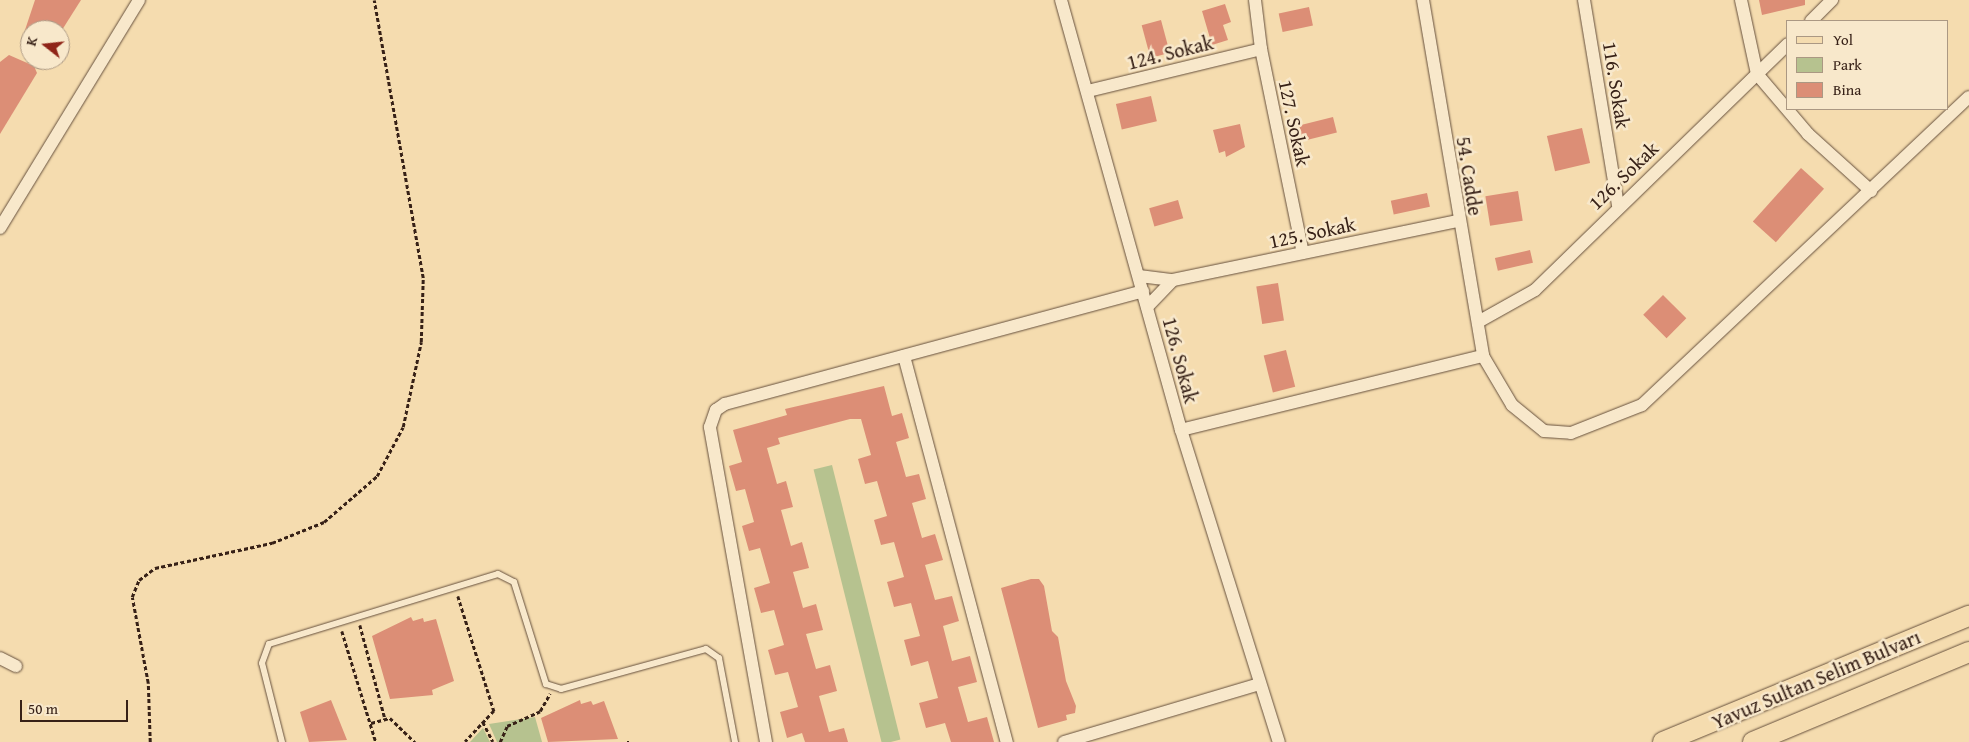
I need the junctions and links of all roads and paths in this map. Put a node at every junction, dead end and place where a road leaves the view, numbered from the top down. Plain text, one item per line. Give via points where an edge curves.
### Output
1 (139, 0) edge
2 (374, 0) edge
3 (1062, 0) edge
4 (1255, 0) edge
5 (1423, 0) edge
6 (1584, 0) edge
7 (1742, 0) edge
8 (1832, 0) edge
9 (1812, 20) edge
10 (1786, 46) edge
11 (1261, 49) junction
12 (1757, 74) junction
13 (1088, 91) junction
14 (1969, 97) edge
15 (1786, 108) edge
16 (1788, 110) edge
17 (1871, 191) junction
18 (1618, 205) junction
19 (1458, 221) junction
20 (0, 228) edge
21 (1303, 253) junction
22 (1139, 276) junction
23 (1173, 280) junction
24 (1143, 291) junction
25 (1147, 307) junction
26 (1478, 322) junction
27 (904, 356) junction
28 (1482, 356) junction
29 (1180, 430) junction
30 (455, 587) junction
31 (358, 616) junction
32 (1969, 616) edge
33 (339, 622) junction
34 (1969, 652) edge
35 (0, 658) edge
36 (16, 666) dead end
37 (1260, 684) junction
38 (553, 688) junction
39 (385, 718) junction
40 (484, 722) junction
41 (370, 723) junction
42 (150, 742) edge
43 (282, 742) edge
44 (376, 742) edge
45 (415, 742) edge
46 (465, 742) edge
47 (493, 742) edge
48 (500, 742) edge
49 (735, 742) edge
50 (766, 742) edge
51 (1008, 742) edge
52 (1064, 742) edge
53 (1279, 742) edge
54 (1663, 742) edge
55 (1753, 742) edge

1 - 20 street
2 - 42 path via 423,278 421,342 403,427 377,476 324,522 272,543 155,568 139,580 132,597 148,683
3 - 13 street, 126. Sokak
4 - 11 street, 127. Sokak
5 - 19 street, 54. Cadde
6 - 18 street, 116. Sokak
7 - 12 street
8 - 9 street
10 - 12 street, 126. Sokak
11 - 13 street, 124. Sokak
11 - 21 street, 127. Sokak
12 - 15 street
12 - 18 street, 126. Sokak
13 - 22 street, 126. Sokak
14 - 17 street
16 - 17 street via 1808,134
17 - 28 street via 1642,405 1598,425 1571,433 1544,431 1512,405
18 - 26 street, 126. Sokak via 1535,290
19 - 21 street, 125. Sokak
19 - 26 street, 54. Cadde
21 - 23 street, 125. Sokak
22 - 23 street, 125. Sokak
22 - 24 street, 126. Sokak
23 - 25 street
24 - 25 street, 126. Sokak
24 - 27 street
25 - 29 street, 126. Sokak
26 - 28 street, 54. Cadde
27 - 50 street via 725,404 716,410 710,427
27 - 51 street
28 - 29 street, 126. Sokak
29 - 37 street
30 - 31 lane
30 - 38 lane via 498,574 514,582 543,680
30 - 40 path via 494,711
31 - 33 lane
31 - 39 path
32 - 54 main road, Yavuz Sultan Selim Bulvarı
33 - 41 path
33 - 43 lane via 275,641 265,649 262,663
34 - 55 main road, Yavuz Sultan Selim Bulvarı
35 - 36 street
37 - 52 street
37 - 53 street
38 - 48 path via 540,711 507,726
38 - 49 lane via 706,649 719,658
39 - 41 path
39 - 45 path
40 - 46 path
40 - 47 path
41 - 44 path

